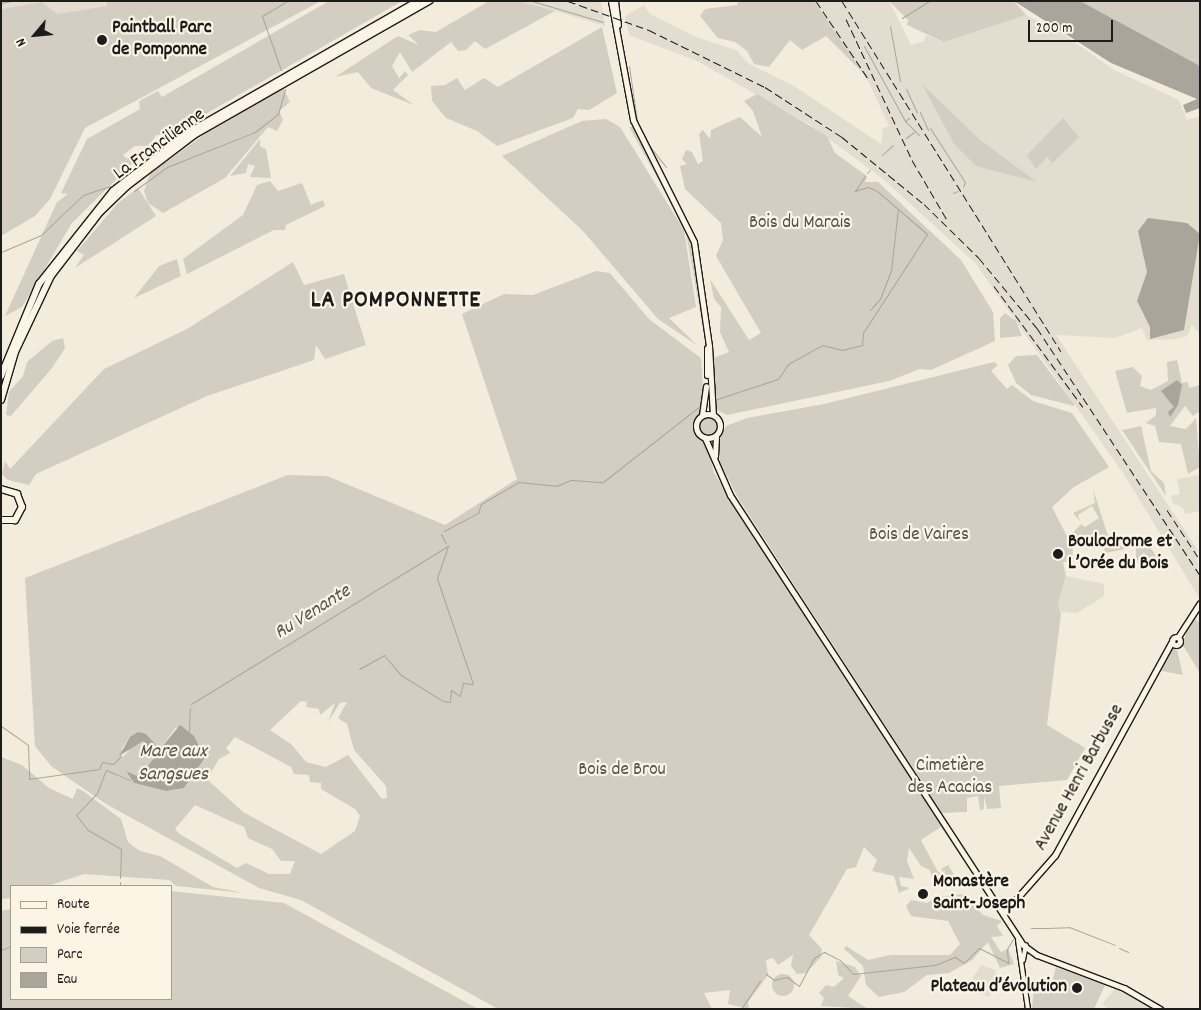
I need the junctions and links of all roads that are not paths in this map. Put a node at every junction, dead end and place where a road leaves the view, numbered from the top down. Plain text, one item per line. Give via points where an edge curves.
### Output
1 (418, 1) edge
2 (429, 1) edge
3 (611, 1) edge
4 (615, 1) edge
5 (634, 124) junction
6 (707, 333) junction
7 (1, 376) edge
8 (1, 400) edge
9 (713, 414) junction
10 (702, 415) junction
11 (716, 436) junction
12 (705, 438) junction
13 (719, 474) junction
14 (1, 489) edge
15 (1, 520) edge
16 (1200, 603) edge
17 (1003, 914) junction
18 (1026, 950) junction
19 (1028, 1009) edge
20 (1160, 1009) edge
21 (1165, 1009) edge

1 - 7 highway, La Francilienne via 191,130 113,191 39,284
2 - 8 highway, La Francilienne via 202,130 127,186 100,212 51,276 18,344
3 - 5 main road
4 - 5 main road
5 - 6 main road via 690,228
6 - 9 main road
6 - 10 main road
9 - 10 main road
9 - 11 main road via 721,425
10 - 12 main road via 696,428
11 - 12 main road
11 - 13 main road
12 - 13 main road
13 - 17 main road
14 - 15 highway via 17,494 22,507 15,520
16 - 17 main road, Avenue Henri Barbusse via 1178,637 1180,642 1172,644 1055,856
17 - 18 main road
18 - 19 street via 1022,962
18 - 20 main road via 1113,984
18 - 21 main road via 1107,979

